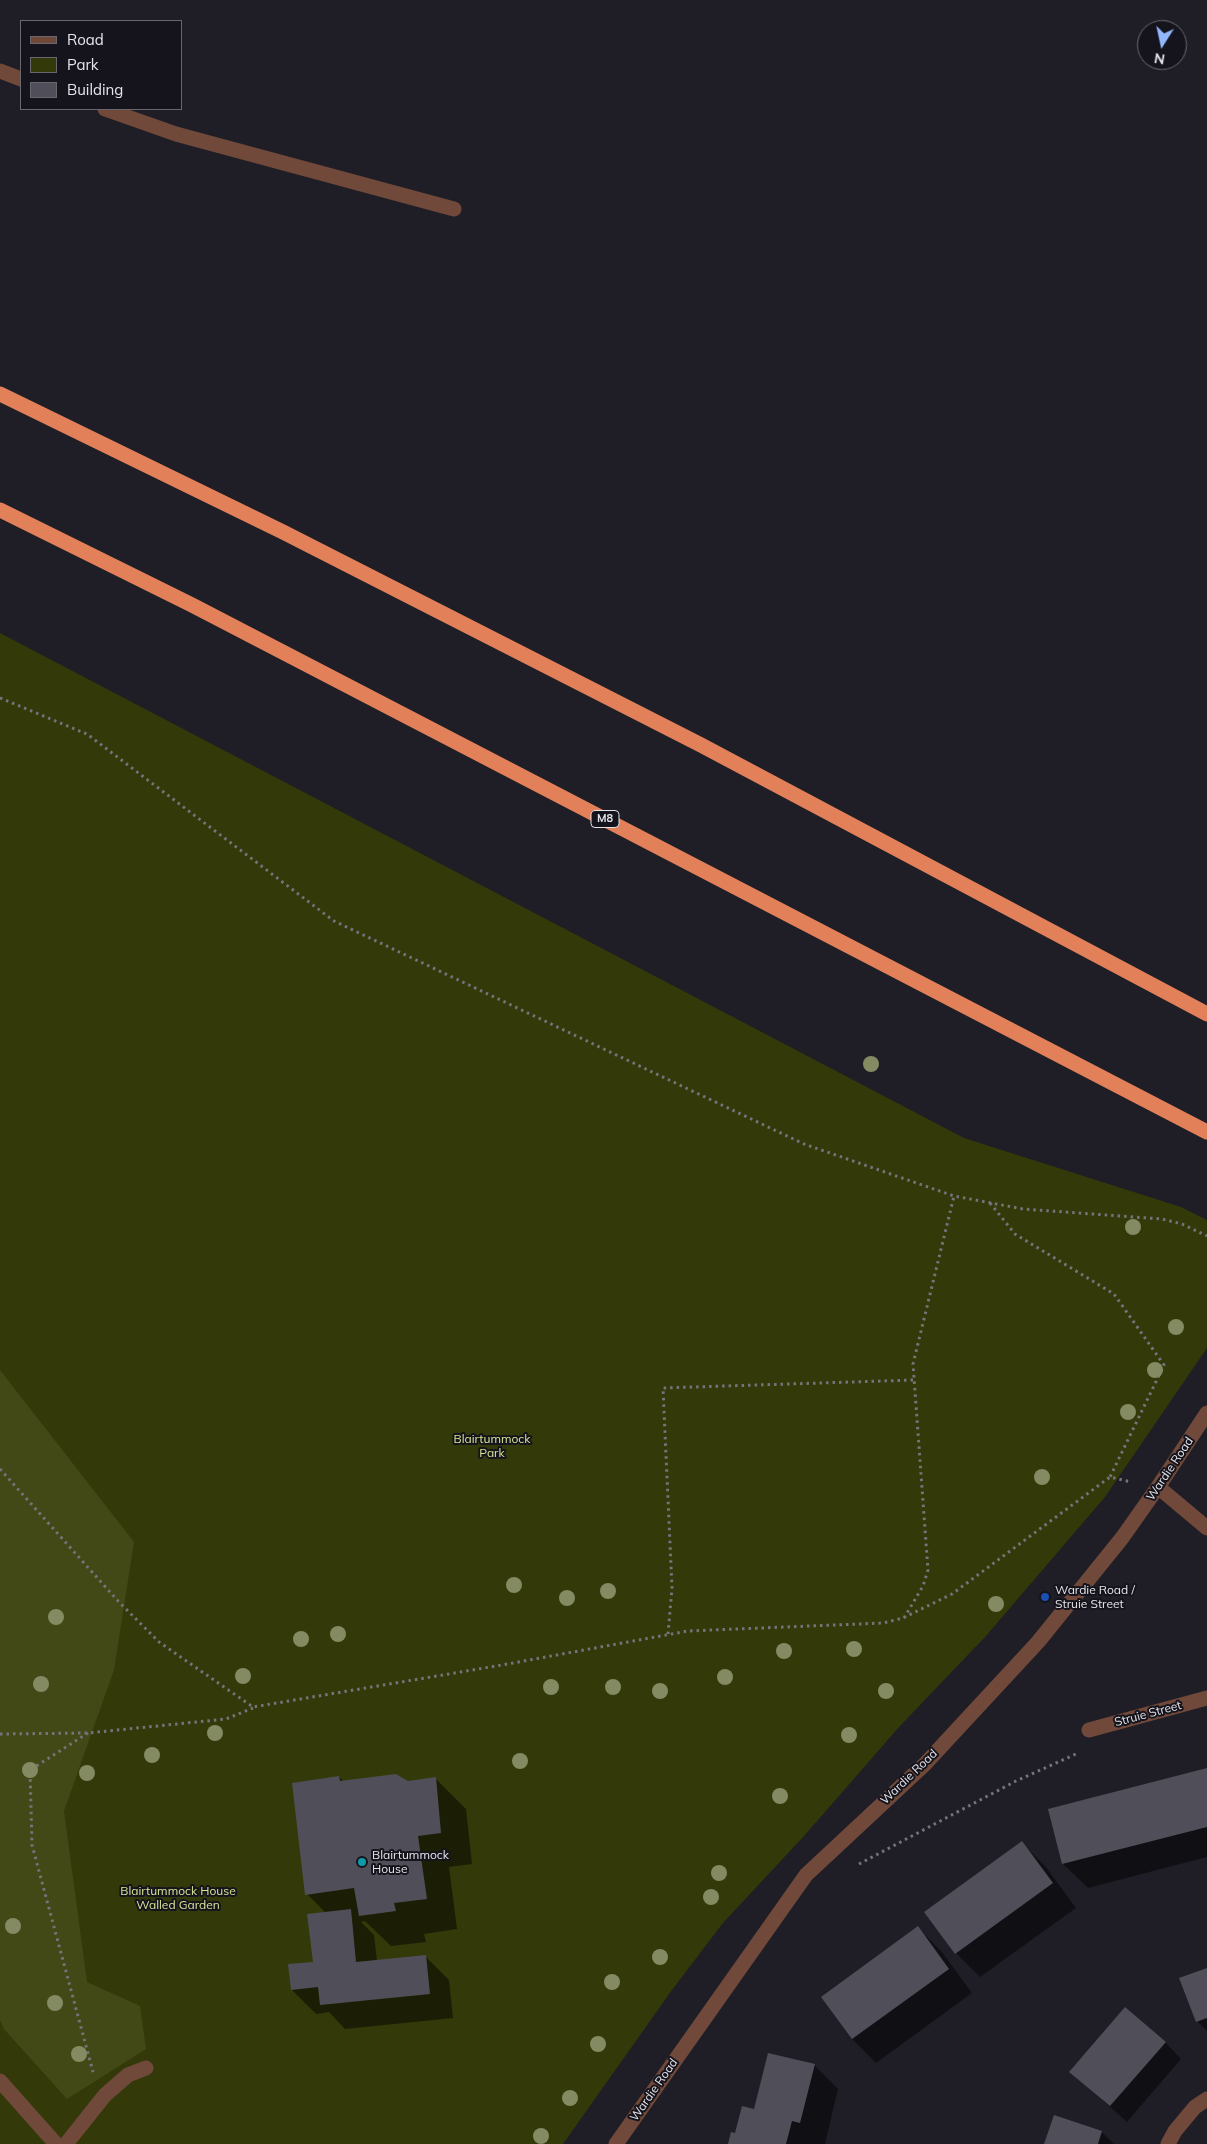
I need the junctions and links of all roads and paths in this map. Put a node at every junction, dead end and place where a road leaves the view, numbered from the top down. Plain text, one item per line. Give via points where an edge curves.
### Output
1 (0, 71) edge
2 (20, 79) edge
3 (108, 110) edge
4 (454, 209) dead end
5 (0, 394) edge
6 (0, 510) edge
7 (0, 698) edge
8 (1207, 1014) edge
9 (1207, 1132) edge
10 (954, 1196) junction
11 (989, 1202) junction
12 (1207, 1236) edge
13 (914, 1380) junction
14 (1207, 1413) edge
15 (0, 1469) edge
16 (1110, 1477) junction
17 (1158, 1488) junction
18 (1207, 1528) edge
19 (903, 1618) junction
20 (668, 1634) junction
21 (1207, 1698) edge
22 (253, 1707) junction
23 (1089, 1730) joint
24 (88, 1733) junction
25 (0, 1734) edge
26 (851, 1868) dead end
27 (146, 2068) dead end
28 (0, 2081) edge
29 (1207, 2099) edge
30 (101, 2101) junction
31 (56, 2144) edge
32 (66, 2144) edge
33 (616, 2144) edge
34 (1168, 2144) edge

1 - 2 street
3 - 4 street via 176,134
5 - 8 highway via 283,532 701,745
6 - 9 highway, M8 via 192,605
7 - 10 path via 88,734 334,921 804,1144
10 - 11 path
10 - 13 path via 913,1364
11 - 12 path via 1022,1209 1162,1220 1182,1224
11 - 16 path via 1015,1234 1114,1294 1164,1365
13 - 19 path via 928,1570 923,1586
13 - 20 path via 663,1388 672,1588
14 - 17 street, Wardie Road
15 - 22 path via 159,1642
16 - 17 path
16 - 19 path via 952,1594
17 - 18 street
17 - 33 street, Wardie Road via 1038,1642 924,1764 806,1875
19 - 20 path via 883,1623
20 - 22 path
21 - 23 street, Struie Street
22 - 24 path via 226,1719
23 - 26 path via 1080,1752 1008,1785
24 - 25 path
24 - 30 path via 30,1770 32,1845
27 - 30 street via 128,2076
28 - 31 street
29 - 34 street via 1195,2107
30 - 32 street

